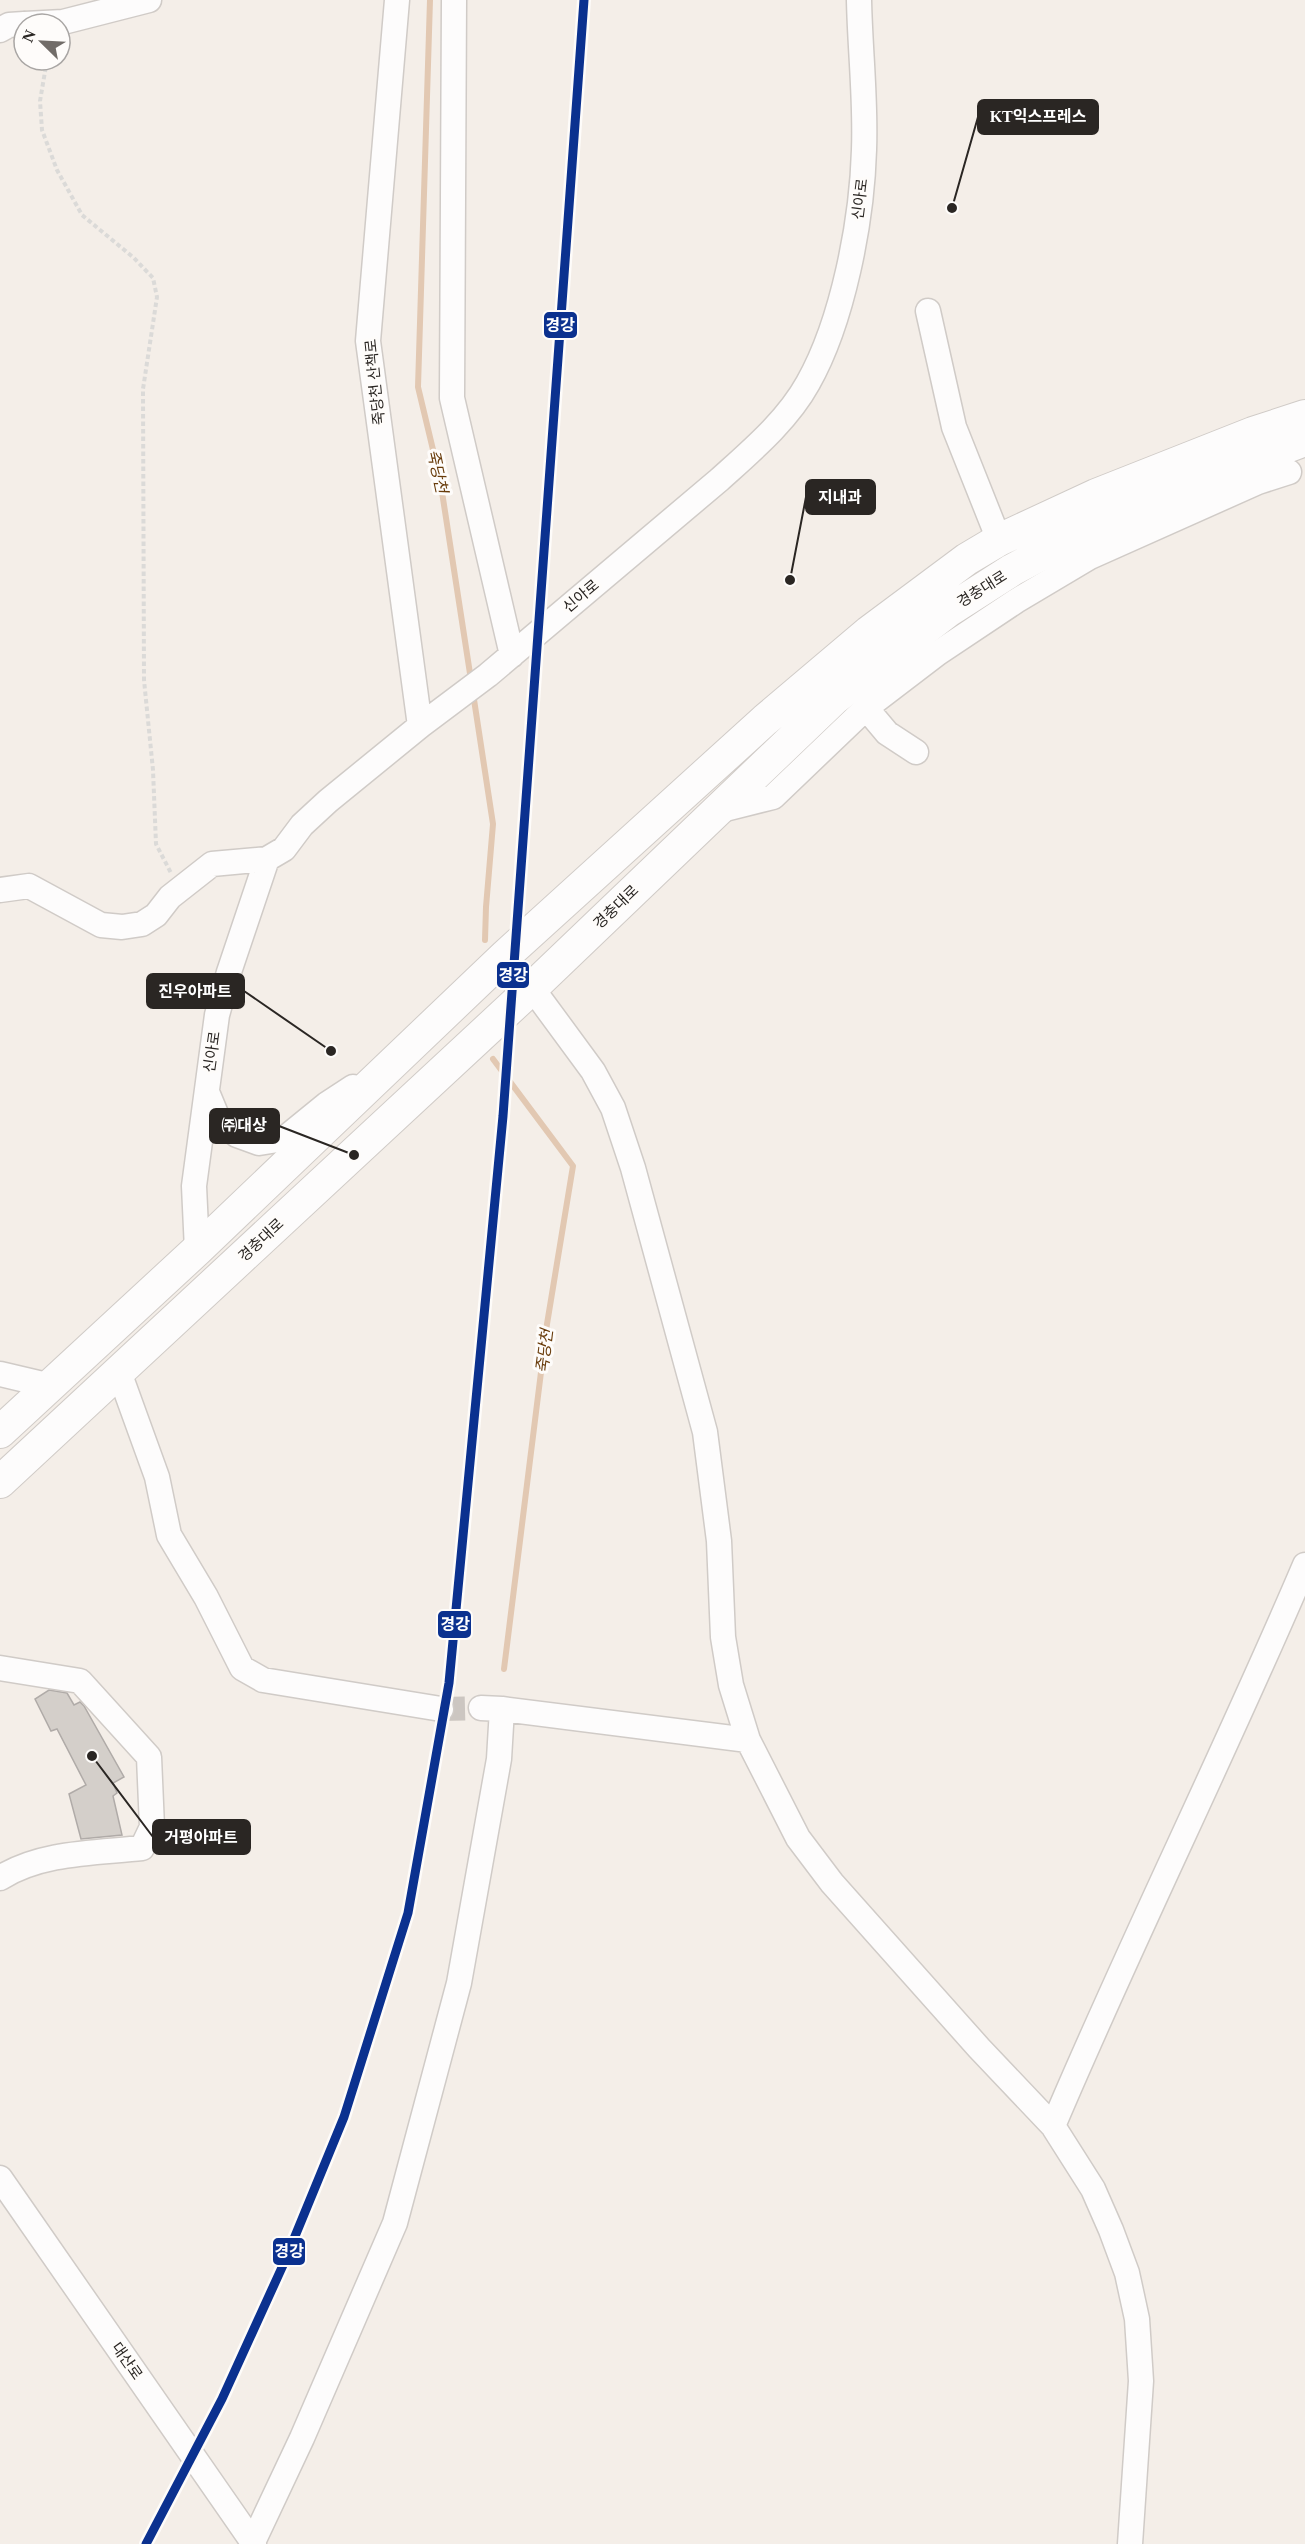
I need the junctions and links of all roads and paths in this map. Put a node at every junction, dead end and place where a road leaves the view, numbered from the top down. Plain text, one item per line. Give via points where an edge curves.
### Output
1 (149, 0) edge
2 (397, 0) edge
3 (454, 0) edge
4 (859, 0) edge
5 (72, 20) edge
6 (45, 72) edge
7 (928, 311) dead end
8 (1305, 416) edge
9 (1305, 440) edge
10 (1289, 472) dead end
11 (999, 540) junction
12 (1019, 583) junction
13 (512, 655) junction
14 (866, 708) junction
15 (420, 726) junction
16 (916, 752) dead end
17 (715, 812) junction
18 (267, 859) junction
19 (180, 889) junction
20 (0, 890) edge
21 (507, 955) junction
22 (532, 988) junction
23 (375, 1078) junction
24 (206, 1091) junction
25 (197, 1250) junction
26 (221, 1277) junction
27 (119, 1372) junction
28 (0, 1374) edge
29 (51, 1386) junction
30 (0, 1432) edge
31 (0, 1482) edge
32 (1305, 1565) edge
33 (0, 1668) edge
34 (441, 1708) tunnel mouth
35 (748, 1740) junction
36 (0, 1878) edge
37 (1053, 2126) junction
38 (0, 2178) edge
39 (253, 2543) edge
40 (1130, 2544) edge

1 - 5 street
2 - 15 street, 죽당천 산책로 via 368,341
3 - 13 street via 453,398
4 - 13 street, 신아로 via 865,148 862,193 842,295 808,383 755,447
6 - 19 path via 40,101 42,130 57,170 82,215 153,278 158,297 142,389 144,680 156,844
7 - 11 street via 954,427
8 - 11 main road, 경충대로 via 1137,478
9 - 12 main road, 경충대로 via 1135,508
10 - 12 street
11 - 12 main road
11 - 21 main road, 경충대로 via 933,584 815,676
12 - 14 street
12 - 17 main road, 경충대로 via 948,611 835,698
13 - 15 street, 신아로
14 - 16 street via 887,733
14 - 17 street via 773,797
15 - 18 street, 신아로 via 302,825 284,849
17 - 22 main road, 경충대로
18 - 19 street via 212,864
18 - 24 street, 신아로 via 220,1005
19 - 20 street via 156,915 142,924 122,927 101,925 29,885
21 - 22 main road
21 - 23 main road, 경충대로
22 - 26 main road, 경충대로
22 - 35 street via 593,1071 613,1108 633,1168 705,1432 719,1541 723,1637 731,1685
23 - 24 street via 327,1104 284,1139 260,1143 237,1135 219,1121
23 - 25 main road, 경충대로
24 - 25 street, 신아로 via 194,1186
25 - 26 main road
25 - 29 main road, 경충대로
26 - 27 main road, 경충대로
27 - 31 main road, 경충대로
27 - 34 street via 157,1477 170,1535 242,1668 263,1680
28 - 29 street
29 - 30 main road, 경충대로
32 - 37 street
33 - 36 street via 80,1681 149,1757 152,1827 142,1848 53,1858 18,1867
35 - 37 street via 798,1838 832,1883
35 - 39 street via 492,1709 499,1759 459,1983 395,2223
37 - 40 street via 1093,2189 1111,2230 1127,2273 1137,2319 1141,2381
38 - 39 street, 대산로

